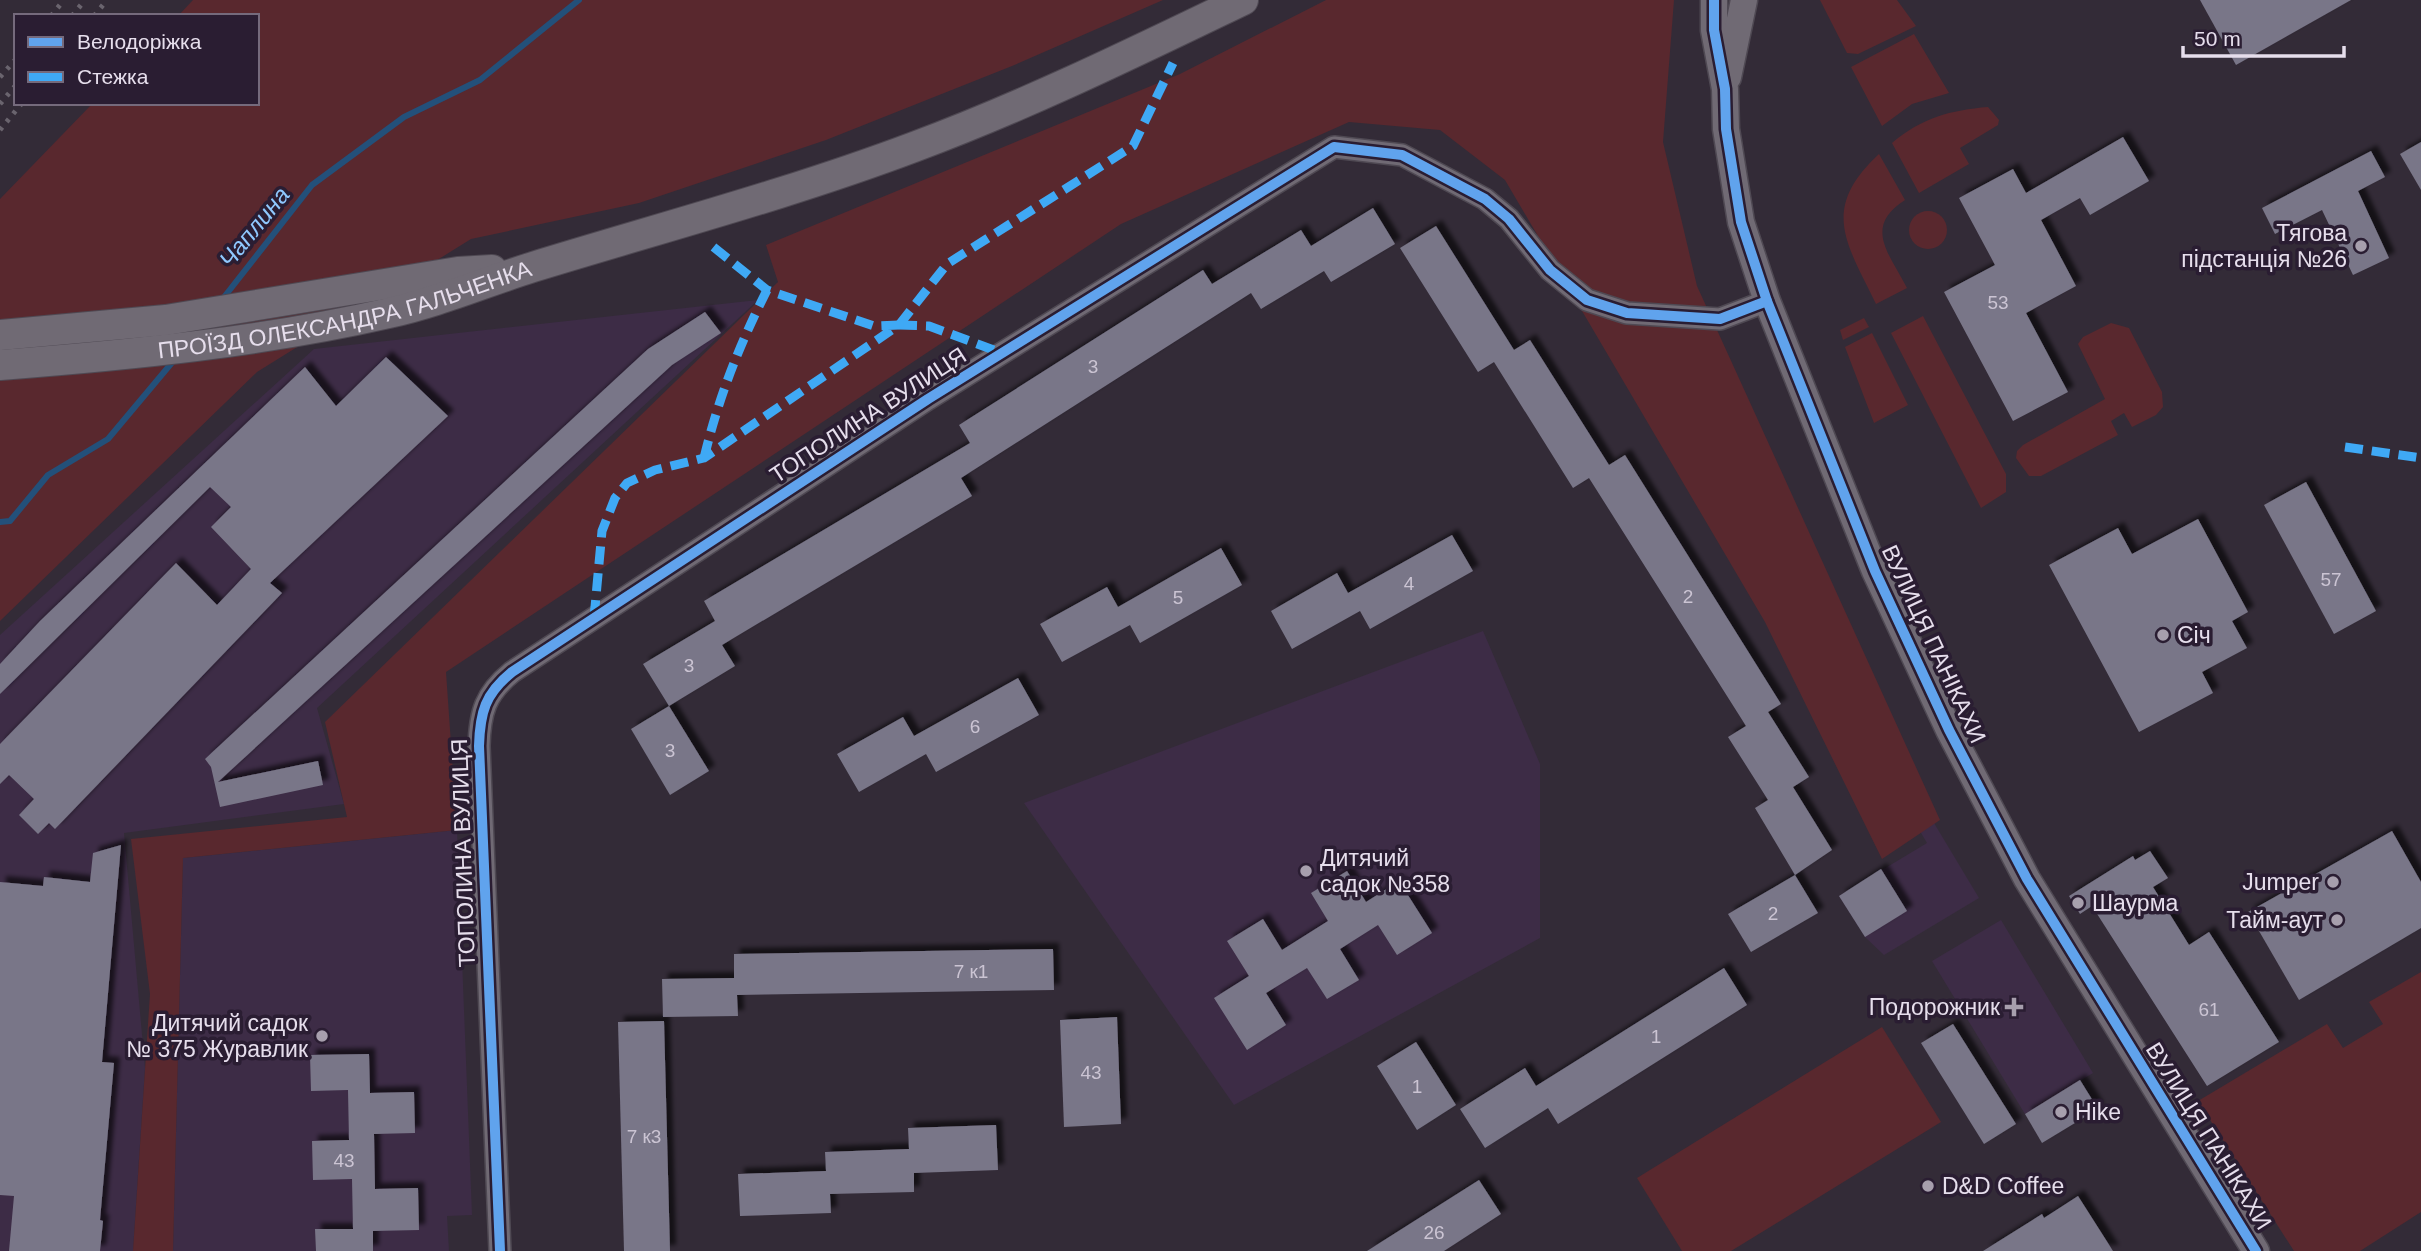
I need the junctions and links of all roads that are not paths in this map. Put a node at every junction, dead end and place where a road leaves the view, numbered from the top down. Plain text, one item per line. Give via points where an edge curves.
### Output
1 (1243, 0) edge
2 (1714, 0) edge
3 (1744, 0) edge
4 (1725, 89) junction
5 (531, 267) junction
6 (1767, 301) junction
7 (0, 335) edge
8 (0, 365) edge
9 (500, 1251) edge
10 (2256, 1251) edge

1 - 5 main road via 1096,70 911,148
2 - 4 street, ВУЛИЦЯ ПАНІКАХИ via 1714,30
3 - 4 street, ВУЛИЦЯ ПАНІКАХИ
4 - 6 street, ВУЛИЦЯ ПАНІКАХИ via 1727,139 1741,222
5 - 7 main road, ПРОЇЗД ОЛЕКСАНДРА ГАЛЬЧЕНКА via 458,272 166,320
5 - 8 main road, ПРОЇЗД ОЛЕКСАНДРА ГАЛЬЧЕНКА via 390,313 170,350
6 - 9 street, ТОПОЛИНА ВУЛИЦЯ via 1720,319 1627,313 1587,300 1549,270 1509,219 1485,199 1402,155 1334,147 928,399 512,672 495,685 485,705 479,746
6 - 10 street, ВУЛИЦЯ ПАНІКАХИ via 1875,571 1949,730 2046,911

